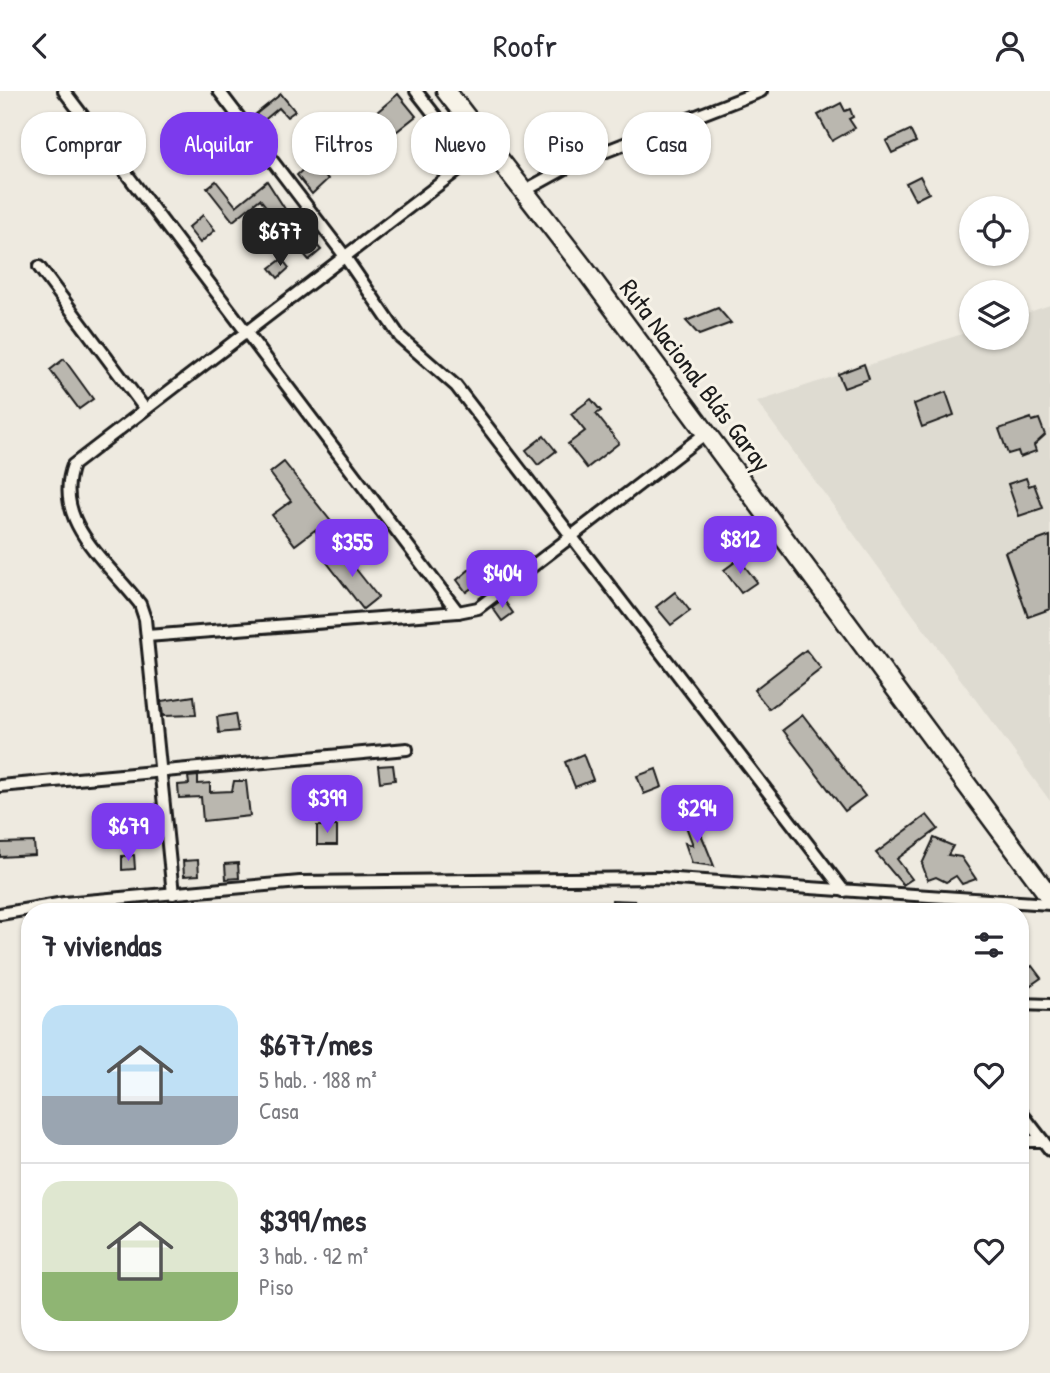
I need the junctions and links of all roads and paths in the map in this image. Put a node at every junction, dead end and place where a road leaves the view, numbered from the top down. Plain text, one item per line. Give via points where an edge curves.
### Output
1 (64, 91) edge
2 (219, 91) edge
3 (416, 91) edge
4 (446, 91) edge
5 (761, 91) edge
6 (432, 112) edge
7 (462, 112) edge
8 (510, 173) edge
9 (449, 175) edge
10 (524, 191) junction
11 (345, 256) junction
12 (39, 267) dead end
13 (246, 332) junction
14 (145, 409) junction
15 (706, 433) junction
16 (571, 536) junction
17 (458, 612) junction
18 (147, 636) junction
19 (407, 749) dead end
20 (161, 771) junction
21 (0, 786) edge
22 (844, 891) junction
23 (173, 894) junction
24 (1050, 897) edge
25 (64, 903) edge
26 (1050, 904) edge
27 (21, 910) edge
28 (0, 914) edge
29 (1029, 1004) edge
30 (1050, 1005) edge
31 (1029, 1123) edge
32 (1046, 1146) edge

1 - 13 street
2 - 11 street
3 - 6 street
4 - 7 highway, Ruta Nacional Blás Garay
5 - 10 street via 573,164
8 - 10 highway, Ruta Nacional Blás Garay
9 - 11 street
10 - 15 highway, Ruta Nacional Blás Garay
11 - 13 street
11 - 16 street via 400,337 456,386
12 - 14 street
13 - 14 street
13 - 17 street
14 - 18 street via 73,465 67,480 73,521 140,604
15 - 16 street
15 - 24 highway, Ruta Nacional Blás Garay
16 - 17 street via 478,608
16 - 22 street
17 - 18 street
18 - 20 street
19 - 20 street
20 - 21 street
20 - 23 street
22 - 23 street via 661,878 300,882
22 - 26 street
23 - 25 street
27 - 28 street
29 - 30 street
31 - 32 street

